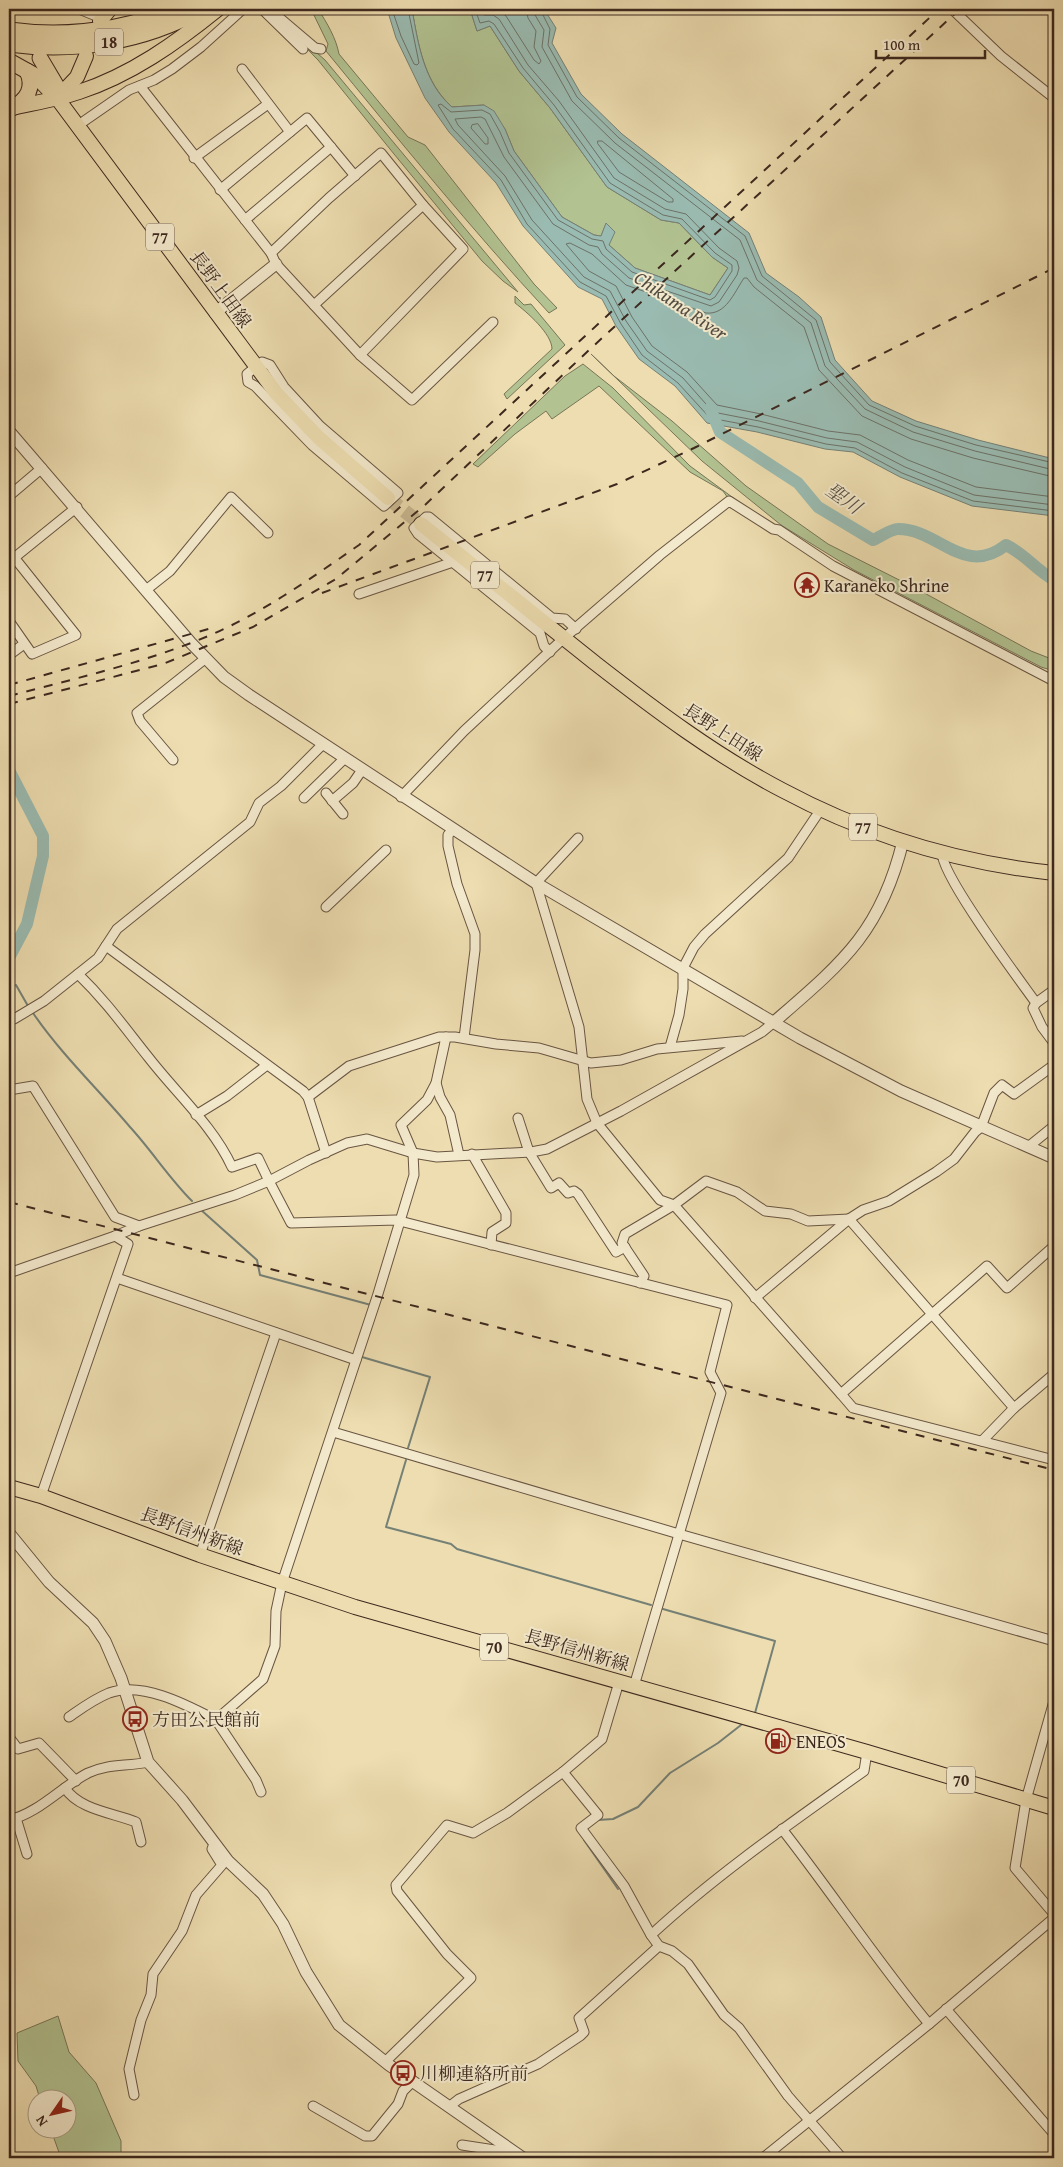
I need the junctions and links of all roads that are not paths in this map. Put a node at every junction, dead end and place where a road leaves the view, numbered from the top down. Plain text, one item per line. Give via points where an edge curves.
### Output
1 (79, 9) edge
2 (177, 9) edge
3 (203, 9) edge
4 (218, 9) edge
5 (243, 9) edge
6 (262, 9) edge
7 (269, 9) edge
8 (952, 9) edge
9 (104, 16) edge
10 (10, 24) edge
11 (9, 44) edge
12 (303, 48) dead end
13 (321, 49) dead end
14 (86, 56) dead end
15 (40, 58) dead end
16 (9, 62) edge
17 (242, 69) dead end
18 (27, 71) junction
19 (140, 86) junction
20 (57, 98) junction
21 (1054, 98) edge
22 (268, 104) junction
23 (10, 108) edge
24 (77, 126) junction
25 (290, 132) junction
26 (331, 148) junction
27 (194, 158) junction
28 (355, 176) junction
29 (220, 190) junction
30 (423, 205) junction
31 (245, 220) junction
32 (271, 253) junction
33 (276, 264) junction
34 (314, 305) junction
35 (215, 313) junction
36 (493, 322) dead end
37 (360, 355) junction
38 (255, 367) junction
39 (9, 431) edge
40 (42, 468) junction
41 (9, 496) edge
42 (388, 498) tunnel mouth
43 (77, 507) junction
44 (421, 524) tunnel mouth
45 (268, 533) dead end
46 (11, 557) edge
47 (452, 562) junction
48 (146, 590) junction
49 (359, 594) dead end
50 (9, 621) edge
51 (576, 629) junction
52 (564, 638) junction
53 (24, 644) junction
54 (550, 652) junction
55 (9, 655) edge
56 (206, 658) junction
57 (1054, 682) edge
58 (322, 744) junction
59 (345, 758) junction
60 (173, 760) dead end
61 (362, 770) junction
62 (401, 797) junction
63 (304, 798) dead end
64 (821, 809) junction
65 (343, 814) dead end
66 (453, 829) junction
67 (578, 838) dead end
68 (903, 841) junction
69 (386, 850) dead end
70 (942, 852) junction
71 (1054, 873) edge
72 (536, 883) junction
73 (326, 907) dead end
74 (106, 946) junction
75 (682, 968) junction
76 (78, 974) junction
77 (1054, 990) edge
78 (1036, 1003) junction
79 (9, 1018) edge
80 (774, 1022) junction
81 (446, 1037) junction
82 (464, 1038) junction
83 (748, 1041) junction
84 (1054, 1043) edge
85 (670, 1047) junction
86 (582, 1059) junction
87 (267, 1065) junction
88 (1054, 1065) edge
89 (436, 1083) junction
90 (9, 1090) edge
91 (308, 1096) junction
92 (196, 1114) junction
93 (518, 1118) dead end
94 (597, 1123) junction
95 (1054, 1126) edge
96 (981, 1127) junction
97 (1028, 1147) junction
98 (529, 1152) junction
99 (326, 1153) junction
100 (414, 1153) junction
101 (472, 1154) junction
102 (460, 1155) junction
103 (1054, 1158) edge
104 (268, 1182) junction
105 (674, 1205) junction
106 (849, 1219) junction
107 (400, 1221) junction
108 (139, 1226) junction
109 (114, 1236) junction
110 (491, 1244) junction
111 (1054, 1246) edge
112 (625, 1247) junction
113 (9, 1273) edge
114 (117, 1278) junction
115 (640, 1284) junction
116 (755, 1298) junction
117 (933, 1314) junction
118 (276, 1333) junction
119 (356, 1360) junction
120 (1054, 1374) edge
121 (841, 1394) junction
122 (1014, 1408) junction
123 (333, 1432) junction
124 (982, 1440) junction
125 (1054, 1460) edge
126 (9, 1487) edge
127 (41, 1496) junction
128 (9, 1533) edge
129 (679, 1534) junction
130 (200, 1555) junction
131 (282, 1583) junction
132 (1054, 1641) edge
133 (619, 1682) junction
134 (634, 1686) junction
135 (125, 1690) junction
136 (1054, 1701) edge
137 (69, 1717) dead end
138 (216, 1720) junction
139 (9, 1737) edge
140 (867, 1752) junction
141 (148, 1762) junction
142 (563, 1772) junction
143 (76, 1781) junction
144 (65, 1788) junction
145 (261, 1792) dead end
146 (1026, 1800) junction
147 (1054, 1808) edge
148 (12, 1819) edge
149 (782, 1829) junction
150 (142, 1842) dead end
151 (214, 1843) junction
152 (27, 1854) dead end
153 (1054, 1914) edge
154 (1054, 1918) edge
155 (651, 1935) junction
156 (659, 1946) junction
157 (946, 2009) junction
158 (929, 2024) junction
159 (385, 2062) junction
160 (414, 2081) junction
161 (134, 2095) dead end
162 (313, 2106) dead end
163 (450, 2106) junction
164 (811, 2121) junction
165 (1054, 2134) edge
166 (462, 2145) dead end
167 (516, 2157) edge
168 (763, 2158) edge
169 (842, 2158) edge

1 - 9 street
2 - 10 highway, 18 via 100,31 56,34
3 - 11 highway, 18 via 155,30 98,44 46,47
4 - 20 main road via 138,65 93,87
5 - 19 street via 186,59
6 - 12 street
7 - 13 street via 315,48
8 - 21 street via 1001,56
14 - 20 main road via 77,77
15 - 20 highway via 56,85
16 - 18 highway
17 - 22 street
18 - 20 highway
18 - 23 highway via 31,82 28,94
19 - 24 street
19 - 27 street
20 - 23 main road
20 - 24 main road, 長野上田線 / 77
22 - 25 street
22 - 27 street
24 - 35 main road, 長野上田線 / 77
25 - 26 street via 307,118
25 - 29 street
26 - 28 street
26 - 31 street
27 - 29 street
28 - 30 street via 382,153
28 - 32 street
29 - 31 street
30 - 34 street
30 - 37 street via 463,249
31 - 32 street
32 - 33 street
33 - 34 street
33 - 35 street
34 - 37 street
35 - 38 main road, 長野上田線 / 77
36 - 37 street via 412,400
38 - 38 street via 247,374 248,382 332,463 384,506 398,493 320,426 284,387 268,364 262,362
38 - 42 main road, 長野上田線 / 77 via 306,425
39 - 40 street
40 - 41 street
40 - 43 street
43 - 46 street
43 - 48 street
44 - 52 main road, 長野上田線 / 77
45 - 48 street via 231,497 170,571
46 - 53 street via 76,635 32,654
47 - 49 street
47 - 51 street via 414,530 426,516 552,618 565,619
47 - 54 street via 540,634
48 - 56 street
50 - 53 street
51 - 52 street
51 - 57 street via 660,555 729,502 833,566
52 - 54 street
52 - 64 main road, 長野上田線 / 77 via 690,734 757,777
53 - 55 street
54 - 62 street via 464,731
56 - 58 street via 230,681
56 - 60 street via 137,713
58 - 59 street
58 - 74 street via 281,786 259,803 250,822 117,928
59 - 61 street
59 - 63 street
61 - 62 street
61 - 65 street via 352,783 329,797
62 - 66 street
64 - 68 main road, 長野上田線 / 77
64 - 75 street via 788,858 705,934
66 - 72 street
66 - 82 street via 448,835 448,846 457,884 475,934
67 - 72 street
68 - 70 main road, 長野上田線 / 77
68 - 80 street via 886,895 866,932 838,966
69 - 73 street
70 - 71 main road, 長野上田線 / 77
70 - 78 street via 945,869
72 - 75 street
72 - 86 street via 579,1027
74 - 76 street via 98,958
74 - 87 street
75 - 80 street
75 - 85 street via 679,1016
76 - 79 street via 23,1014
76 - 92 street via 105,1001
77 - 78 street
78 - 84 street via 1036,1016
80 - 83 street
80 - 96 street via 902,1091
81 - 82 street
81 - 89 street
81 - 91 street via 349,1066
82 - 86 street via 539,1048
83 - 85 street
83 - 94 street
85 - 86 street via 602,1063
86 - 94 street via 587,1099
87 - 91 street
87 - 92 street via 227,1096
88 - 96 street via 1014,1094 1002,1085 994,1093
89 - 100 street via 427,1100 401,1125
89 - 102 street via 450,1115
90 - 108 street via 33,1086 115,1217
91 - 99 street
92 - 104 street via 224,1150 232,1167 258,1158
93 - 98 street
94 - 98 street via 557,1145
94 - 105 street via 660,1200
95 - 97 street
96 - 97 street
96 - 106 street via 954,1159 936,1172 889,1201
97 - 103 street
98 - 101 street
98 - 112 street via 551,1188 559,1183 568,1193 574,1191 578,1194 616,1252
99 - 100 street via 367,1138
99 - 104 street
100 - 102 street via 437,1157
100 - 107 street via 414,1175
101 - 102 street
101 - 110 street via 506,1213 506,1223 492,1232
104 - 107 street via 291,1222
104 - 108 street
105 - 106 street via 706,1180 737,1192 765,1211 791,1214 808,1221
105 - 112 street via 625,1234 622,1243
105 - 116 street
106 - 116 street
106 - 117 street
107 - 110 street
107 - 119 street
108 - 109 street
109 - 113 street
109 - 114 street via 128,1244
110 - 115 street
111 - 117 street via 1007,1288 987,1266
112 - 115 street via 644,1276
114 - 118 street
114 - 127 street
115 - 129 street via 727,1304 710,1372 721,1392
116 - 121 street
117 - 121 street
117 - 122 street
118 - 119 street
118 - 130 street
119 - 123 street
120 - 122 street
121 - 124 street via 854,1408
122 - 124 street
123 - 129 street
123 - 131 street
124 - 125 street
126 - 127 main road, 長野信州新線 / 70
127 - 130 main road, 長野信州新線 / 70
128 - 135 street via 49,1582 92,1623 108,1648
129 - 132 street
129 - 134 street
130 - 131 main road, 長野信州新線 / 70
131 - 133 main road, 長野信州新線 / 70
131 - 138 street via 276,1611 275,1646 263,1679
133 - 134 main road, 長野信州新線 / 70
133 - 142 street via 602,1739
134 - 140 main road, 長野信州新線 / 70
135 - 137 street via 93,1701
135 - 138 street via 158,1694
135 - 141 street
136 - 146 street
138 - 145 street
139 - 143 street via 18,1749 39,1744
140 - 146 main road, 長野信州新線 / 70
140 - 149 street via 864,1771
141 - 143 street via 107,1765
141 - 151 street
142 - 155 street via 598,1815 580,1828 624,1886
142 - 159 street via 508,1813 473,1833 447,1825 396,1885 397,1891 447,1954 471,1978
143 - 144 street
144 - 148 street via 30,1812
144 - 150 street via 71,1796 86,1804 136,1822
146 - 147 main road, 長野信州新線 / 70
146 - 153 street via 1014,1868
148 - 152 street
149 - 155 street via 684,1905
149 - 158 street
151 - 159 street via 274,1909 306,1972 339,2025
151 - 161 street via 212,1849 222,1865 196,1895 182,1931 153,1974 151,1995 129,2068
154 - 157 street
155 - 156 street
156 - 163 street via 579,2018 584,2032 580,2036 538,2064
156 - 164 street via 672,1951 688,1964 724,2015 739,2028 788,2096
157 - 158 street
157 - 165 street
158 - 164 street
159 - 160 street
160 - 162 street via 403,2091 398,2104 372,2136 365,2136
160 - 163 street
163 - 167 street
164 - 168 street
164 - 169 street
166 - 167 street

